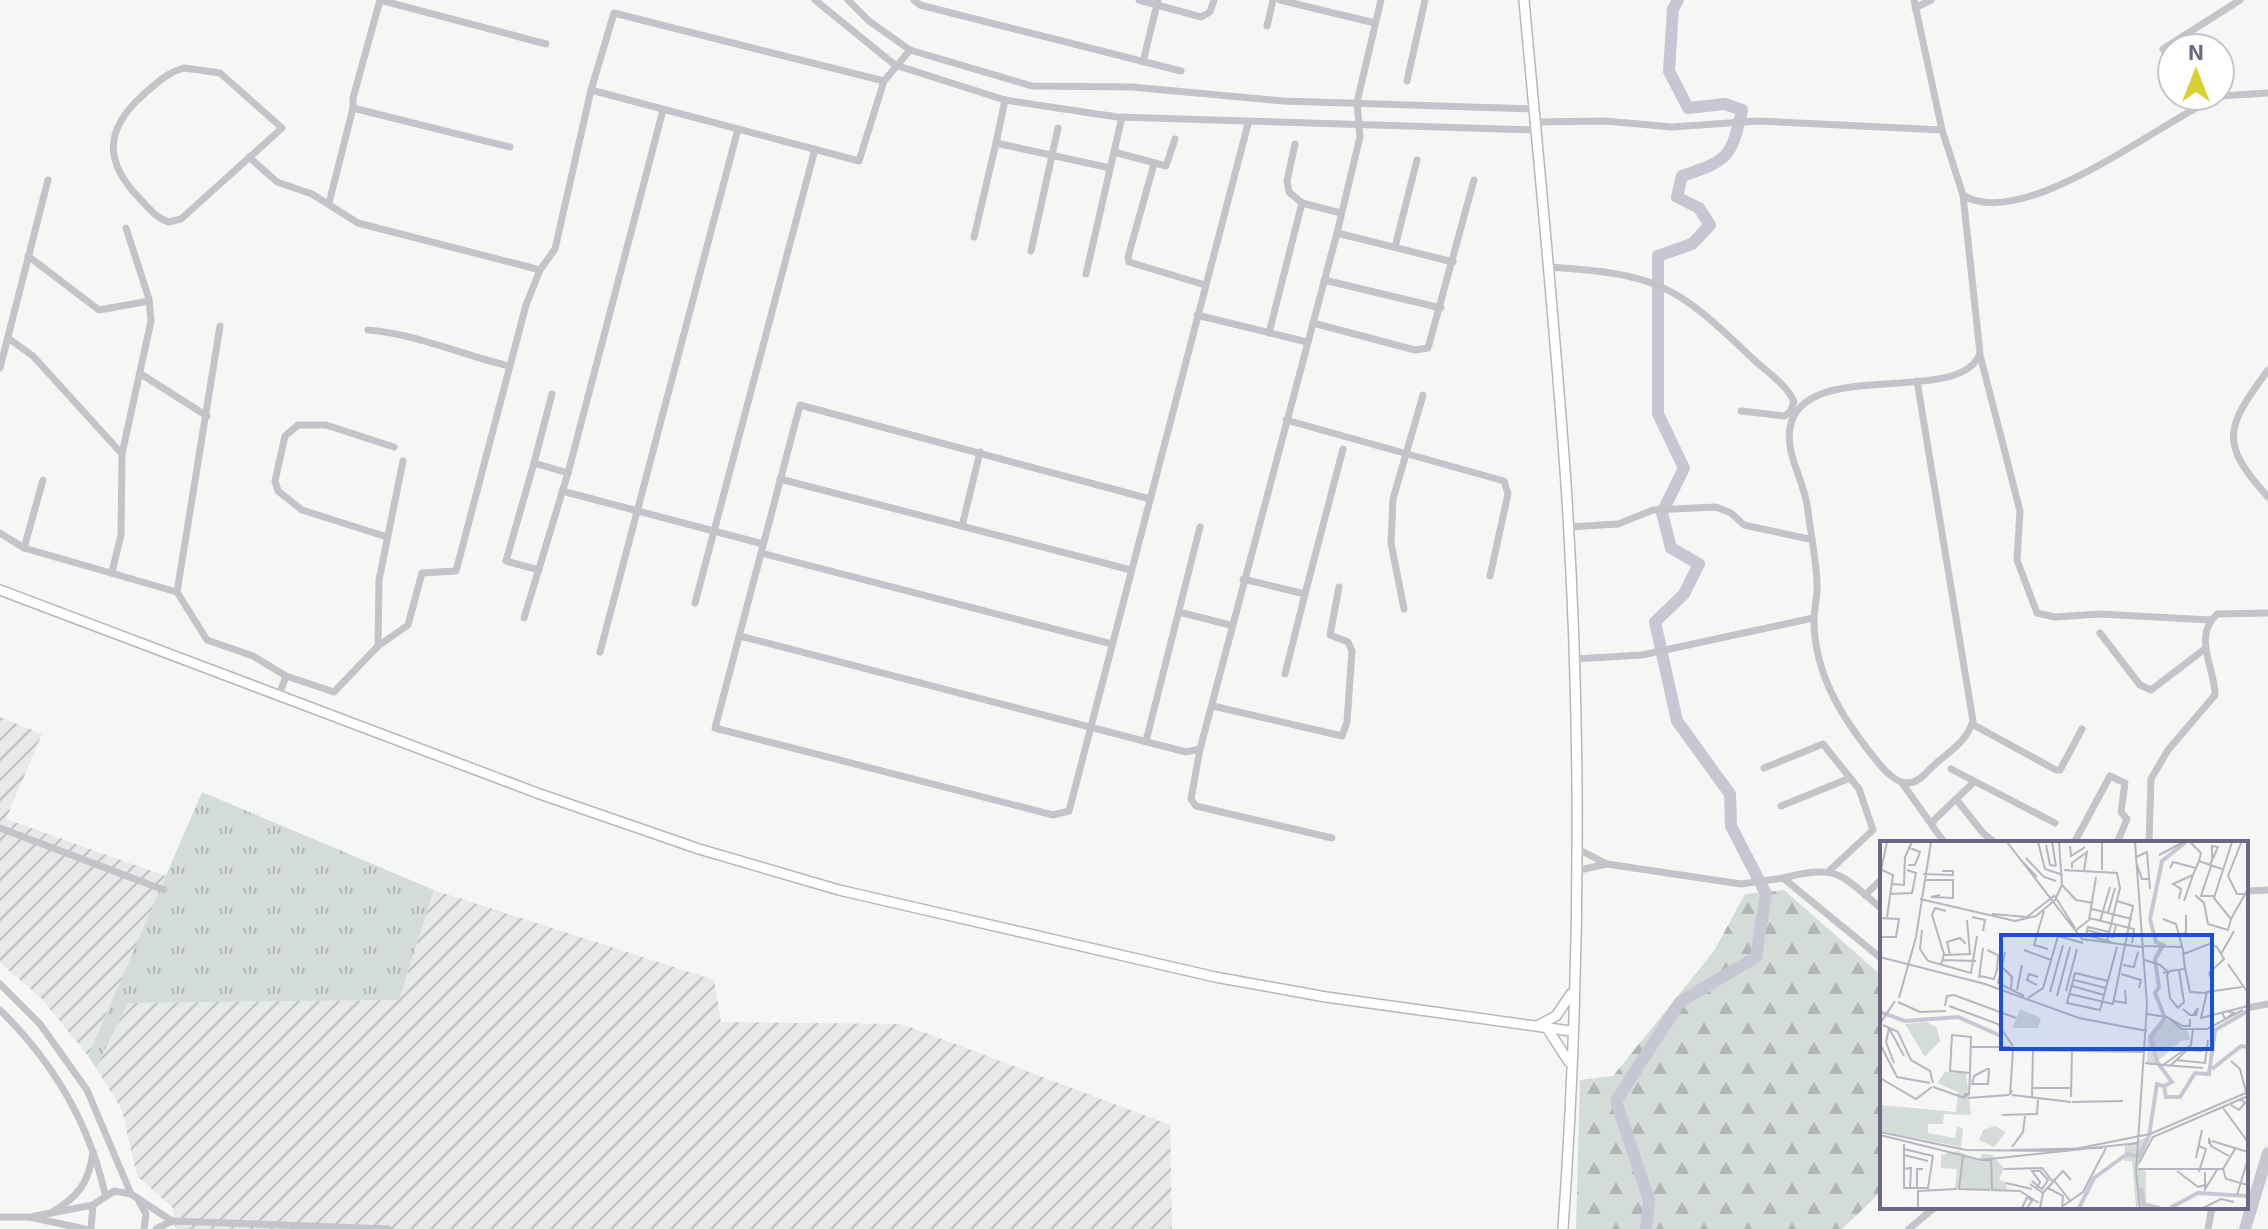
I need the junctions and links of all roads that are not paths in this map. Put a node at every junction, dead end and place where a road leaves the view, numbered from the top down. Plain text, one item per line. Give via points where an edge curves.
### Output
1 (815, 0) edge
2 (848, 0) edge
3 (914, 0) edge
4 (1139, 0) edge
5 (1214, 0) edge
6 (1273, 0) edge
7 (1280, 0) edge
8 (1381, 0) edge
9 (1425, 0) edge
10 (1524, 0) edge
11 (1931, 0) edge
12 (2240, 0) edge
13 (1158, 2) edge
14 (1914, 4) edge
15 (1375, 23) junction
16 (1267, 26) dead end
17 (2190, 32) edge
18 (546, 44) dead end
19 (910, 50) junction
20 (1143, 62) junction
21 (895, 65) junction
22 (1181, 71) dead end
23 (884, 81) junction
24 (1407, 81) dead end
25 (591, 90) junction
26 (2268, 93) edge
27 (2236, 95) edge
28 (1005, 100) junction
29 (1357, 102) junction
30 (353, 108) junction
31 (1534, 109) junction
32 (663, 110) junction
33 (2192, 112) edge
34 (1122, 117) junction
35 (1248, 124) junction
36 (1357, 126) junction
37 (1536, 126) junction
38 (1058, 128) dead end
39 (738, 129) junction
40 (1942, 130) junction
41 (1175, 139) dead end
42 (996, 143) junction
43 (1295, 144) dead end
44 (510, 147) dead end
45 (815, 149) junction
46 (1114, 152) junction
47 (1052, 155) junction
48 (249, 157) junction
49 (1417, 160) dead end
50 (1154, 164) junction
51 (1110, 168) junction
52 (48, 180) dead end
53 (1474, 180) dead end
54 (1963, 195) junction
55 (329, 203) junction
56 (1302, 203) junction
57 (1341, 213) junction
58 (126, 228) dead end
59 (1337, 233) junction
60 (974, 237) dead end
61 (1395, 247) junction
62 (1031, 251) dead end
63 (28, 256) junction
64 (1453, 262) junction
65 (1549, 267) junction
66 (540, 270) junction
67 (1086, 274) dead end
68 (1324, 280) junction
69 (1205, 285) junction
70 (149, 301) junction
71 (1441, 308) junction
72 (1197, 315) junction
73 (1313, 323) junction
74 (220, 326) dead end
75 (368, 330) dead end
76 (1269, 333) junction
77 (8, 338) junction
78 (1307, 342) junction
79 (1980, 353) junction
80 (509, 366) junction
81 (0, 368) edge
82 (2268, 370) edge
83 (141, 374) junction
84 (1917, 381) junction
85 (552, 394) dead end
86 (1423, 395) dead end
87 (1741, 411) dead end
88 (207, 416) junction
89 (1286, 420) junction
90 (394, 447) dead end
91 (1343, 449) dead end
92 (980, 452) junction
93 (1408, 453) junction
94 (122, 454) junction
95 (403, 461) dead end
96 (534, 463) junction
97 (568, 473) junction
98 (780, 479) junction
99 (43, 480) dead end
100 (562, 491) junction
101 (2268, 497) edge
102 (1150, 499) junction
103 (637, 511) junction
104 (962, 526) junction
105 (1200, 527) dead end
106 (1568, 527) junction
107 (714, 531) junction
108 (0, 533) edge
109 (387, 537) junction
110 (1809, 539) junction
111 (24, 548) junction
112 (762, 548) junction
113 (539, 570) junction
114 (1131, 570) junction
115 (112, 572) junction
116 (1490, 576) dead end
117 (1243, 579) junction
118 (1339, 587) dead end
119 (0, 590) edge
120 (177, 592) junction
121 (1305, 594) junction
122 (695, 603) dead end
123 (1404, 609) dead end
124 (1179, 612) junction
125 (2268, 613) edge
126 (524, 618) dead end
127 (1813, 618) junction
128 (2211, 620) junction
129 (1230, 625) junction
130 (2100, 633) dead end
131 (740, 636) junction
132 (1112, 644) junction
133 (378, 646) junction
134 (2206, 648) junction
135 (600, 652) dead end
136 (1574, 659) junction
137 (1285, 674) dead end
138 (286, 676) junction
139 (279, 695) junction
140 (1213, 706) junction
141 (1972, 724) junction
142 (1090, 725) junction
143 (2082, 729) dead end
144 (1146, 741) junction
145 (1200, 749) junction
146 (1764, 768) dead end
147 (1951, 769) dead end
148 (1850, 778) junction
149 (1974, 782) junction
150 (1902, 783) junction
151 (1956, 799) junction
152 (1781, 806) dead end
153 (2055, 823) dead end
154 (1933, 827) junction
155 (0, 828) edge
156 (1332, 838) dead end
157 (1944, 841) edge
158 (1993, 841) edge
159 (2075, 841) edge
160 (2118, 841) edge
161 (2149, 841) edge
162 (1576, 848) junction
163 (1607, 864) junction
164 (1830, 870) junction
165 (1575, 871) junction
166 (1779, 879) junction
167 (1880, 881) edge
168 (164, 890) dead end
169 (2268, 890) edge
170 (2248, 891) edge
171 (1865, 895) junction
172 (1880, 907) edge
173 (1880, 957) edge
174 (0, 984) edge
175 (1573, 991) junction
176 (2268, 1004) edge
177 (2248, 1008) edge
178 (0, 1010) edge
179 (1535, 1026) junction
180 (1547, 1028) junction
181 (1571, 1031) junction
182 (1571, 1066) junction
183 (93, 1150) junction
184 (105, 1194) junction
185 (135, 1197) junction
186 (93, 1205) junction
187 (1933, 1209) edge
188 (2212, 1209) edge
189 (51, 1213) junction
190 (0, 1217) edge
191 (29, 1217) junction
192 (172, 1221) junction
193 (345, 1228) edge
194 (85, 1229) edge
195 (91, 1229) edge
196 (144, 1229) edge
197 (156, 1229) edge
198 (388, 1229) edge
199 (1563, 1229) edge
200 (1909, 1229) edge
201 (2208, 1229) edge

1 - 21 street
2 - 19 street
3 - 20 street
4 - 13 street
5 - 13 street via 1210,12 1201,17
6 - 16 street
7 - 15 street
8 - 15 street
9 - 24 street
10 - 31 main road
11 - 14 street
12 - 17 street
13 - 20 street
14 - 40 street
15 - 29 street
18 - 30 street via 380,0
19 - 21 street
19 - 29 street via 1032,86
20 - 22 street
21 - 23 street
21 - 28 street
23 - 25 street via 614,13
23 - 45 street via 859,161
25 - 32 street
25 - 66 street via 555,249
26 - 27 street
28 - 34 street
28 - 42 street
29 - 31 street
29 - 36 street
30 - 44 street
30 - 55 street
31 - 37 main road
32 - 39 street
32 - 97 street
33 - 54 street via 2043,192 1992,201
34 - 35 street
34 - 46 street
35 - 36 street
35 - 69 street
36 - 37 street
36 - 57 street via 1360,137
37 - 40 street via 1605,121 1672,127 1758,121
37 - 65 main road
38 - 47 street
39 - 45 street
39 - 103 street
40 - 54 street
41 - 50 street via 1169,163
42 - 47 street
42 - 60 street
43 - 56 street via 1287,186
45 - 107 street
46 - 50 street
46 - 51 street
47 - 51 street
47 - 62 street
48 - 48 street via 282,128 220,73 184,68 162,77 124,112 113,144 120,179 169,222 181,219
48 - 55 street via 277,182
49 - 61 street
50 - 69 street via 1129,262
51 - 67 street
52 - 63 street
53 - 64 street
54 - 79 street
55 - 66 street via 358,223
56 - 57 street
56 - 76 street
57 - 59 street
58 - 70 street
59 - 61 street
59 - 68 street
61 - 64 street
63 - 70 street via 99,310
63 - 77 street
64 - 71 street
65 - 87 street via 1651,280 1711,318 1794,402 1784,416
65 - 106 main road
66 - 80 street
68 - 71 street
68 - 73 street
69 - 72 street
70 - 83 street via 151,321
71 - 73 street via 1433,341 1422,350
72 - 76 street
72 - 102 street
73 - 78 street
74 - 88 street
75 - 80 street via 415,337
76 - 78 street
77 - 81 street
77 - 94 street via 33,356
78 - 89 street
79 - 84 street via 1968,369
79 - 128 street via 2020,511 2017,560 2037,613
80 - 133 street via 456,571 422,573 408,625
82 - 101 street via 2241,407 2233,434 2240,467
83 - 88 street
83 - 94 street
84 - 110 street via 1822,392 1795,415 1791,445 1805,491
84 - 141 street
85 - 96 street
86 - 93 street
88 - 120 street
89 - 93 street
89 - 117 street
90 - 109 street via 326,425 298,425 285,436 275,481 278,491 302,510
91 - 121 street
92 - 98 street via 800,405
92 - 102 street
92 - 104 street
93 - 116 street via 1504,481 1508,494
93 - 123 street via 1393,499 1391,533
94 - 115 street via 121,535
95 - 109 street
96 - 97 street
96 - 113 street via 506,561
97 - 100 street
98 - 104 street
98 - 112 street
99 - 111 street
100 - 103 street
100 - 113 street
102 - 114 street
103 - 107 street
103 - 135 street
104 - 114 street
105 - 124 street
106 - 110 street via 1618,524 1653,510 1716,507 1744,525
106 - 136 main road
107 - 112 street
107 - 122 street
108 - 111 street
109 - 133 street via 377,598
110 - 127 street via 1817,583
111 - 115 street
112 - 131 street
112 - 132 street
113 - 126 street
114 - 132 street
115 - 120 street
117 - 121 street
117 - 129 street
118 - 140 street via 1329,632 1351,646 1342,736
119 - 139 main road
120 - 138 street via 207,640 253,656
121 - 137 street
124 - 129 street
124 - 144 street
125 - 128 street via 2226,613
127 - 136 street via 1642,655
127 - 150 street via 1819,663 1832,695 1854,734 1886,773
128 - 134 street via 2204,635
129 - 140 street
130 - 134 street via 2146,690 2159,688
131 - 142 street
131 - 142 street via 715,728 1053,815 1069,811
132 - 142 street
133 - 138 street via 334,692
134 - 161 street via 2215,695 2168,750 2151,779
136 - 162 main road
138 - 139 street
139 - 179 main road via 537,793 839,890 1215,977
140 - 145 street
141 - 143 street via 2056,770
141 - 150 street via 1963,742 1919,781
142 - 144 street
144 - 145 street via 1186,752
145 - 156 street via 1191,799 1196,806
146 - 148 street via 1823,744
147 - 149 street
148 - 152 street
148 - 164 street via 1867,803 1873,830
149 - 151 street
149 - 153 street
150 - 154 street
151 - 154 street via 1936,816
151 - 158 street
154 - 157 street
155 - 168 street
159 - 160 street via 2110,776 2125,783 2121,812 2127,819
162 - 163 street
162 - 165 main road
163 - 165 street
163 - 166 street via 1757,884
164 - 166 street
164 - 171 street
165 - 175 main road
166 - 173 street
167 - 171 street
169 - 170 street
171 - 172 street
174 - 185 street via 40,1024 87,1090
175 - 179 main road via 1556,1016
175 - 181 main road
176 - 177 street
178 - 183 street via 48,1063
179 - 180 main road
180 - 181 main road
180 - 182 main road
181 - 182 main road
182 - 199 main road
183 - 184 street
183 - 189 street via 85,1185 71,1202
184 - 185 street
184 - 186 street
185 - 192 street
185 - 196 street via 146,1214
186 - 189 street
186 - 195 street
187 - 200 street
188 - 201 street
189 - 191 street
190 - 191 street
191 - 194 street
192 - 193 street
192 - 197 street
193 - 198 street

